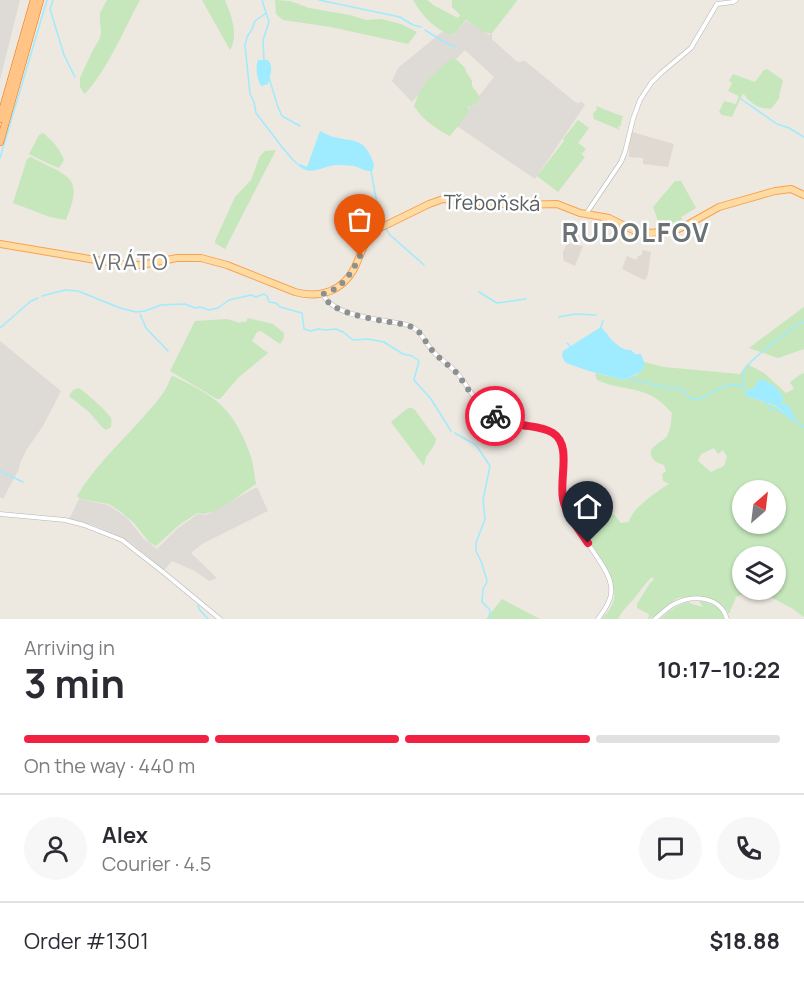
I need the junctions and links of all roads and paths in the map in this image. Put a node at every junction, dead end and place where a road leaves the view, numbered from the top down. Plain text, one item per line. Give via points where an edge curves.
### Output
1 (34, 0) edge
2 (40, 0) edge
3 (736, 0) edge
4 (0, 119) edge
5 (0, 142) edge
6 (804, 195) edge
7 (586, 214) junction
8 (0, 244) edge
9 (323, 294) junction
10 (0, 514) edge
11 (220, 619) edge
12 (598, 619) edge
13 (655, 619) edge
14 (727, 619) edge

1 - 4 highway
2 - 5 highway
3 - 7 street via 718,3 697,41 648,88 635,111 621,162
6 - 7 main road, Třeboňská via 791,189 775,191 725,204 676,230 651,233
7 - 9 main road, Třeboňská via 553,204 516,206 443,199 384,225 369,237 348,278
8 - 9 main road via 120,264 201,258 298,293
9 - 12 street via 329,304 341,310 414,328 457,373 484,409 502,420 549,431 561,440 563,500 611,586 610,601
10 - 11 street via 65,520 122,540
13 - 14 street via 671,605 697,598 718,605

